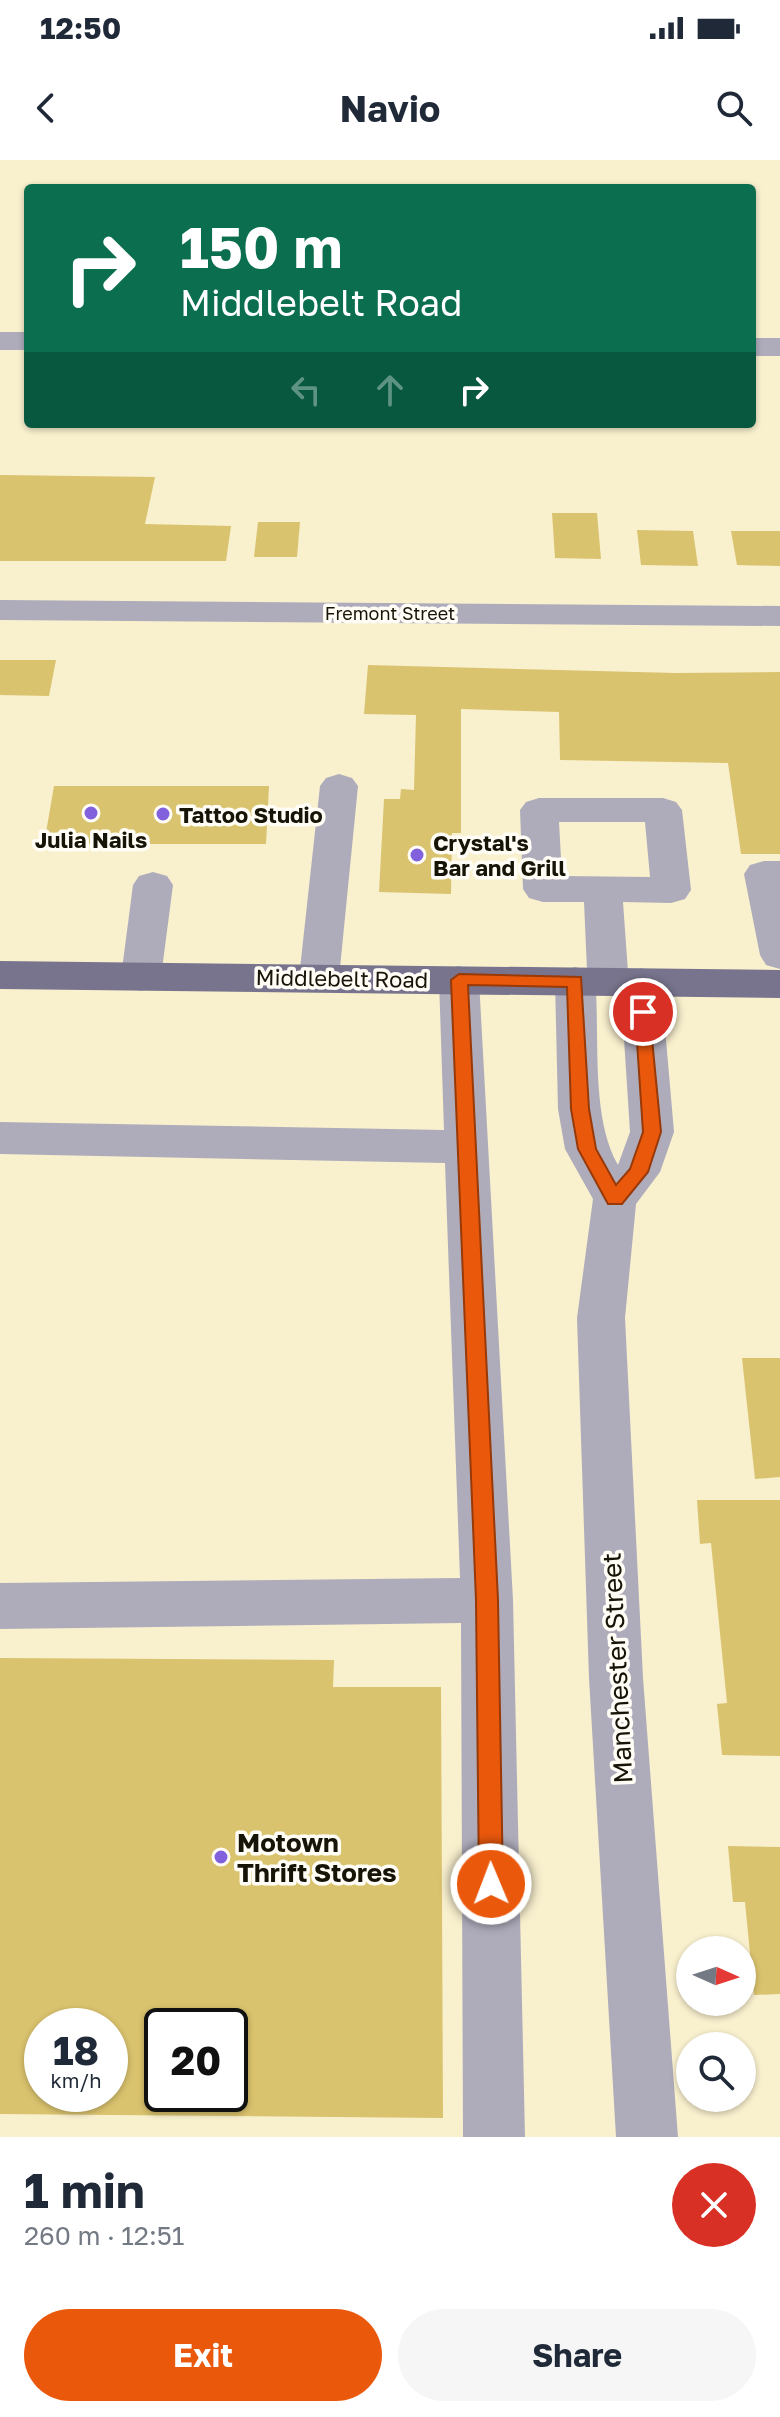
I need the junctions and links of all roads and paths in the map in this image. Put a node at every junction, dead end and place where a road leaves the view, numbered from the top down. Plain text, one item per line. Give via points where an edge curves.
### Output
1 (0, 341) edge
2 (24, 341) edge
3 (756, 347) edge
4 (780, 347) edge
5 (0, 610) edge
6 (780, 616) edge
7 (339, 786) dead end
8 (780, 874) edge
9 (153, 885) dead end
10 (603, 889) dead end
11 (780, 955) edge
12 (0, 975) edge
13 (141, 977) junction
14 (319, 978) junction
15 (459, 980) junction
16 (608, 982) junction
17 (780, 984) edge
18 (0, 1138) edge
19 (467, 1147) junction
20 (615, 1199) junction
21 (487, 1600) junction
22 (0, 1606) edge
23 (494, 2137) edge
24 (647, 2137) edge

1 - 2 street
3 - 4 street
5 - 6 street, Fremont Street
7 - 14 street
8 - 11 street via 764,874
9 - 13 street
10 - 16 street
12 - 13 main road, Middlebelt Road
13 - 14 main road, Middlebelt Road
14 - 15 main road, Middlebelt Road
15 - 16 main road, Middlebelt Road
15 - 19 street
16 - 17 main road, Middlebelt Road
16 - 20 street via 580,1109 587,1149
16 - 20 street, Manchester Street via 652,1132 638,1172
18 - 19 street
19 - 21 street
20 - 24 street, Manchester Street via 601,1318 616,1678
21 - 22 street
21 - 23 street

